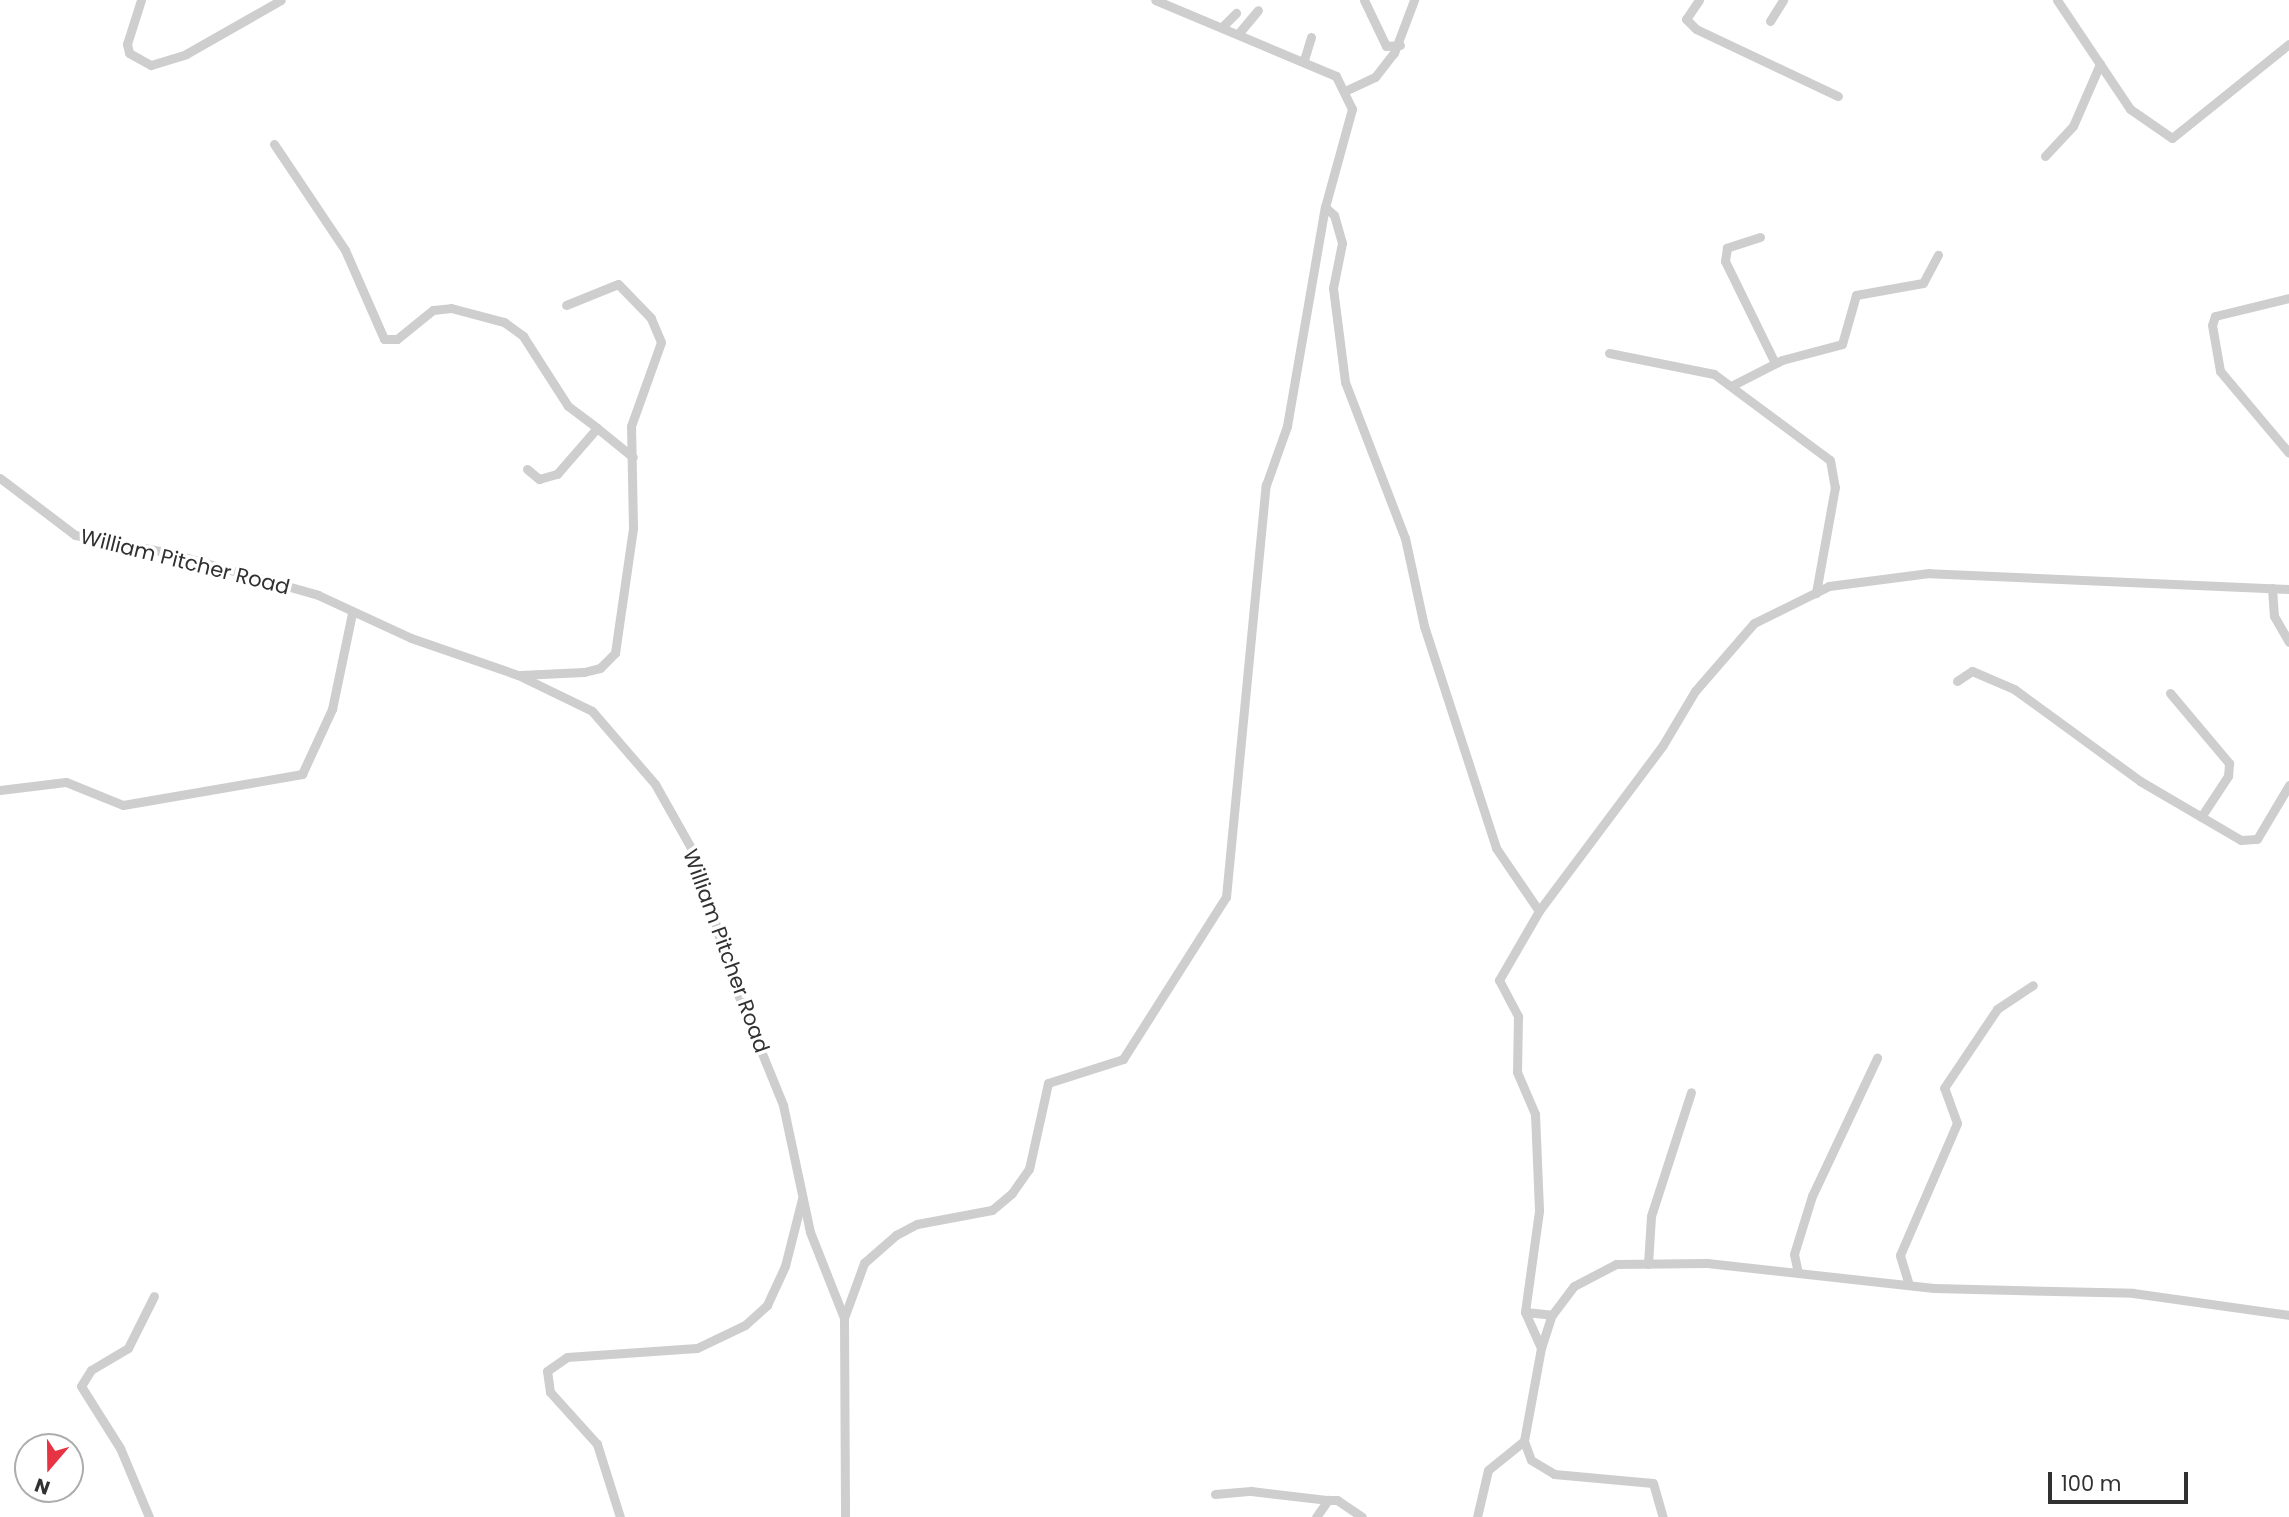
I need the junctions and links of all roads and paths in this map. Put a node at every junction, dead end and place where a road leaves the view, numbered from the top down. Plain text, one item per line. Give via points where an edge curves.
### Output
1 (141, 0) edge
2 (281, 0) edge
3 (1155, 0) edge
4 (1364, 0) edge
5 (1414, 0) edge
6 (1699, 0) edge
7 (1783, 0) edge
8 (2057, 0) edge
9 (1258, 10) dead end
10 (1236, 13) dead end
11 (1770, 21) dead end
12 (1222, 27) junction
13 (1238, 34) junction
14 (1311, 37) dead end
15 (1400, 44) junction
16 (2289, 44) edge
17 (1304, 60) junction
18 (2100, 64) junction
19 (1347, 90) junction
20 (1838, 96) dead end
21 (274, 144) dead end
22 (2045, 156) dead end
23 (1325, 207) junction
24 (1760, 237) dead end
25 (1938, 255) dead end
26 (2289, 298) edge
27 (566, 305) dead end
28 (1609, 353) dead end
29 (1774, 363) junction
30 (1733, 385) junction
31 (597, 428) junction
32 (2289, 453) edge
33 (633, 457) junction
34 (527, 469) dead end
35 (0, 478) edge
36 (2272, 588) junction
37 (2289, 589) edge
38 (1815, 593) junction
39 (352, 614) junction
40 (2289, 642) edge
41 (519, 675) junction
42 (1957, 681) dead end
43 (2170, 693) dead end
44 (2289, 785) edge
45 (0, 790) edge
46 (2202, 817) junction
47 (1539, 911) junction
48 (2033, 985) dead end
49 (1877, 1058) dead end
50 (1691, 1092) dead end
51 (802, 1198) junction
52 (1647, 1264) junction
53 (1798, 1273) junction
54 (1909, 1285) junction
55 (154, 1296) dead end
56 (1525, 1312) junction
57 (1552, 1315) junction
58 (2289, 1315) edge
59 (844, 1318) junction
60 (1541, 1348) junction
61 (1524, 1441) junction
62 (1214, 1494) dead end
63 (1328, 1500) junction
64 (149, 1517) edge
65 (620, 1517) edge
66 (845, 1517) edge
67 (1316, 1517) edge
68 (1362, 1517) edge
69 (1477, 1517) edge
70 (1663, 1517) edge

1 - 2 street via 127,44 129,53 151,65 186,54
3 - 12 street
4 - 15 street via 1386,46
5 - 15 street
6 - 20 street via 1686,19 1696,29
7 - 11 street
8 - 18 street
9 - 13 street
10 - 12 street
12 - 13 street
13 - 17 street
14 - 17 street
15 - 19 street via 1375,77
16 - 18 street via 2180,137 2130,109
17 - 19 street via 1336,76
18 - 22 street via 2073,126
19 - 23 street via 1352,109
21 - 31 street via 345,250 384,339 397,339 433,310 451,308 504,321 523,336 568,406
23 - 47 street via 1342,243 1333,288 1345,382 1405,538 1424,626 1496,848
23 - 59 street via 1287,426 1266,485 1226,897 1123,1059 1048,1083 1029,1169 1012,1193 992,1210 917,1224 896,1236 864,1264
24 - 29 street via 1727,248 1725,261
25 - 29 street via 1923,283 1859,292 1842,344
26 - 32 street via 2216,316 2212,324 2220,371
27 - 33 street via 612,282 629,292 660,332 659,351 635,407
28 - 30 street via 1714,374
29 - 30 street
30 - 38 street via 1830,460 1835,487
31 - 33 street
31 - 34 street via 557,474 539,479
33 - 41 street via 629,579 615,653 600,668
35 - 39 street, William Pitcher Road via 75,535 170,553 318,596
36 - 37 street
36 - 38 street via 1929,573
36 - 40 street via 2274,616
38 - 47 street via 1754,623 1695,691 1663,745
39 - 41 street, William Pitcher Road
39 - 45 street via 332,709 302,774 123,805 66,782
41 - 51 street, William Pitcher Road via 592,711 655,784 699,862 728,970 787,1117
42 - 46 street via 1972,671 2014,689 2140,781
43 - 46 street via 2229,764 2228,776
44 - 46 street via 2257,839 2241,840
47 - 56 street via 1499,980 1518,1016 1517,1072 1535,1114 1539,1211
48 - 54 street via 1997,1009 1944,1088 1957,1124 1900,1255
49 - 53 street via 1812,1196 1794,1254
50 - 52 street via 1651,1216
51 - 59 street, William Pitcher Road
51 - 65 street via 785,1266 766,1305 745,1325 697,1348 567,1357 547,1371 550,1392 597,1444
52 - 53 street
52 - 57 street via 1596,1269
53 - 54 street
54 - 58 street via 2133,1293
55 - 64 street via 128,1348 100,1363 81,1386 120,1448
56 - 57 street
56 - 60 street
57 - 60 street
59 - 66 street, William Pitcher Road
60 - 61 street
61 - 69 street via 1488,1471
61 - 70 street via 1543,1470 1653,1483
62 - 63 street via 1251,1491
63 - 67 street
63 - 68 street via 1346,1502

